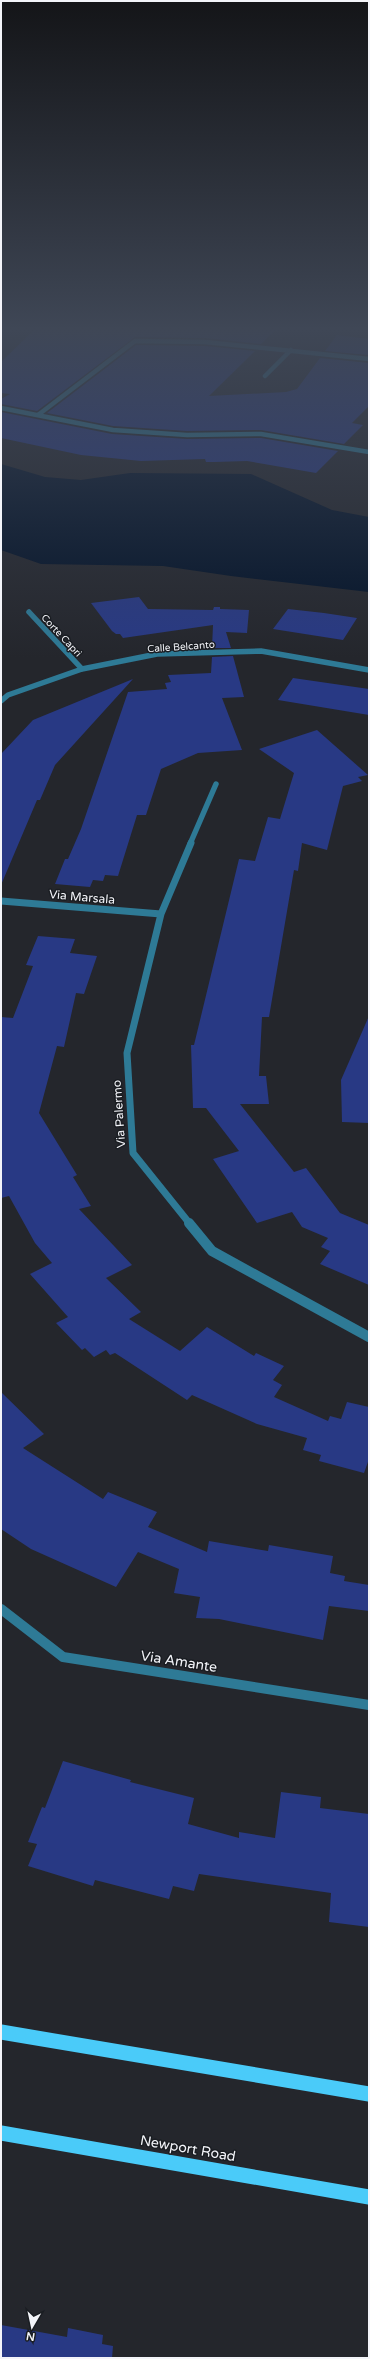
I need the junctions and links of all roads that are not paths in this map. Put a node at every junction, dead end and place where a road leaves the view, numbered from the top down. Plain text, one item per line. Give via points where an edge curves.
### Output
1 (287, 438) edge
2 (369, 446) edge
3 (361, 450) junction
4 (369, 452) edge
5 (29, 612) dead end
6 (82, 669) junction
7 (369, 670) edge
8 (1, 701) edge
9 (216, 784) dead end
10 (1, 901) edge
11 (161, 914) junction
12 (369, 1337) edge
13 (1, 1609) edge
14 (369, 1705) edge
15 (1, 2032) edge
16 (369, 2094) edge
17 (1, 2133) edge
18 (369, 2197) edge

1 - 3 street
2 - 3 street
3 - 4 street
5 - 6 street, Corte Capri
6 - 7 street, Calle Belcanto via 157,654 260,651
6 - 8 street, Calle Belcanto via 8,695
9 - 11 street, Via Palermo
10 - 11 street, Via Marsala
11 - 12 street, Via Palermo via 127,1053 133,1153 212,1251
13 - 14 street, Via Amante via 63,1657
15 - 16 main road
17 - 18 main road, Newport Road

